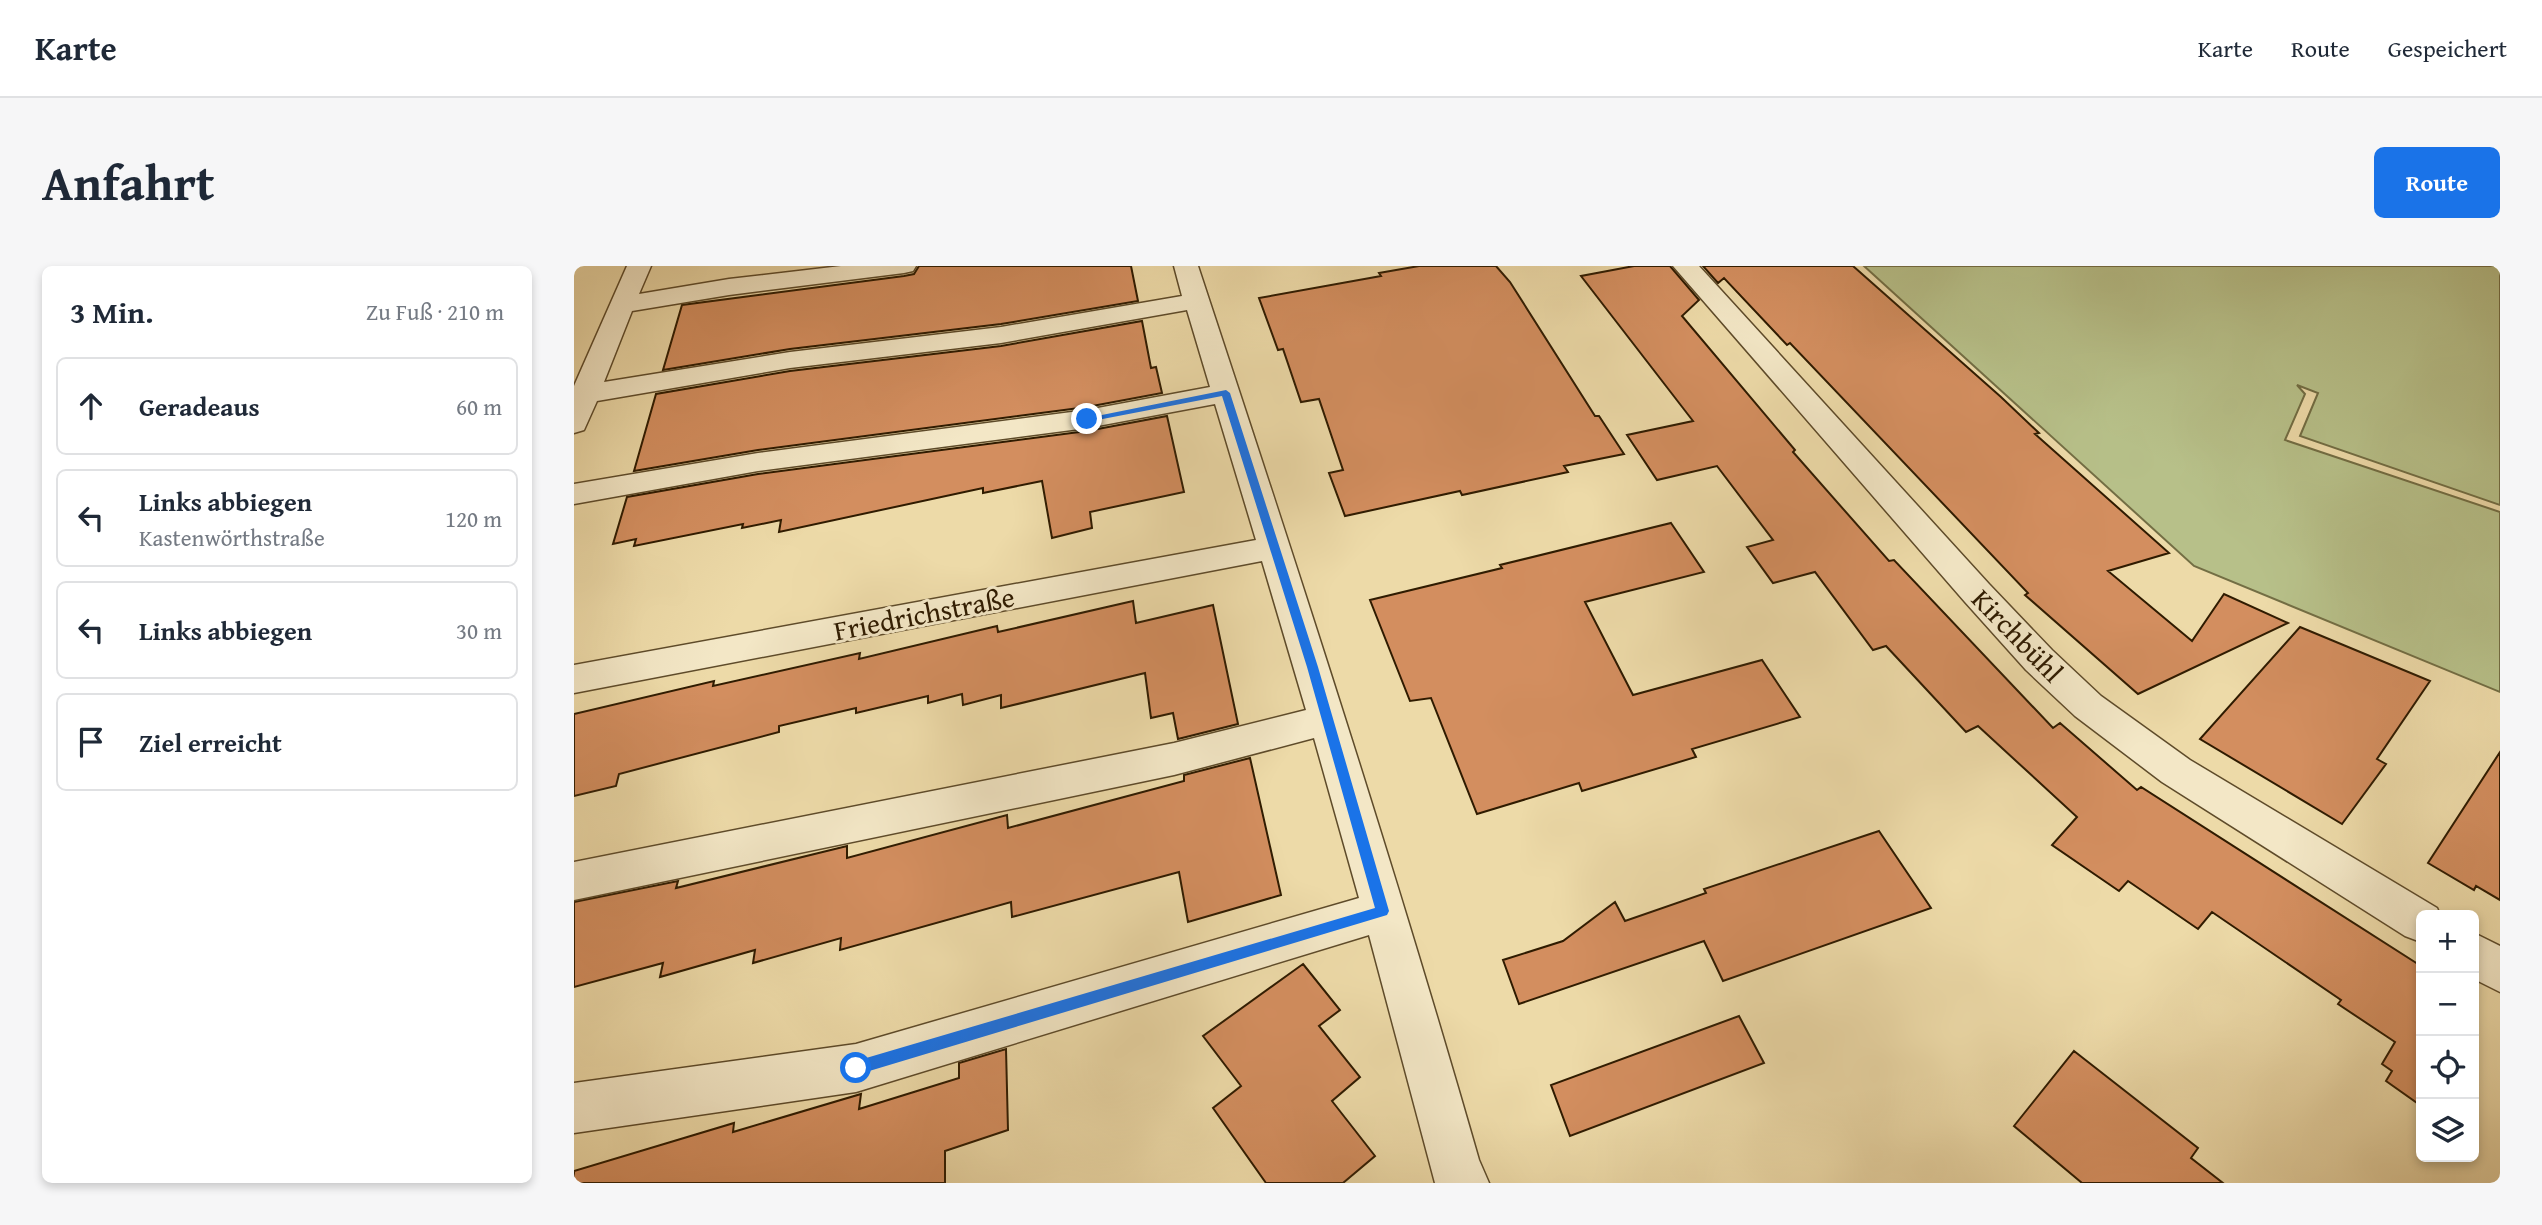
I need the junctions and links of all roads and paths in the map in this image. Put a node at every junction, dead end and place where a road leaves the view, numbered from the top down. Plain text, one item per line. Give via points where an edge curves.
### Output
1 (639, 266) edge
2 (904, 266) edge
3 (1685, 266) edge
4 (1191, 283) edge
5 (622, 305) junction
6 (605, 342) junction
7 (574, 348) edge
8 (1226, 393) junction
9 (586, 394) junction
10 (574, 424) edge
11 (574, 494) edge
12 (1274, 548) junction
13 (574, 679) edge
14 (1328, 720) junction
15 (574, 881) edge
16 (1383, 911) junction
17 (2416, 919) edge
18 (2479, 957) edge
19 (2500, 971) edge
20 (574, 1108) edge
21 (1463, 1183) edge

1 - 5 street
2 - 5 street
3 - 17 street, Kirchbühl via 1977,593 2088,706 2176,771
4 - 8 street
4 - 9 street via 1001,335 790,360
5 - 6 street
6 - 7 street
6 - 9 street
8 - 11 street via 1087,419 758,461
8 - 12 street
9 - 10 street
12 - 13 street, Friedrichstraße
12 - 14 street
14 - 15 street via 1174,759
14 - 16 street
16 - 20 street via 856,1068
16 - 21 street
18 - 19 street

